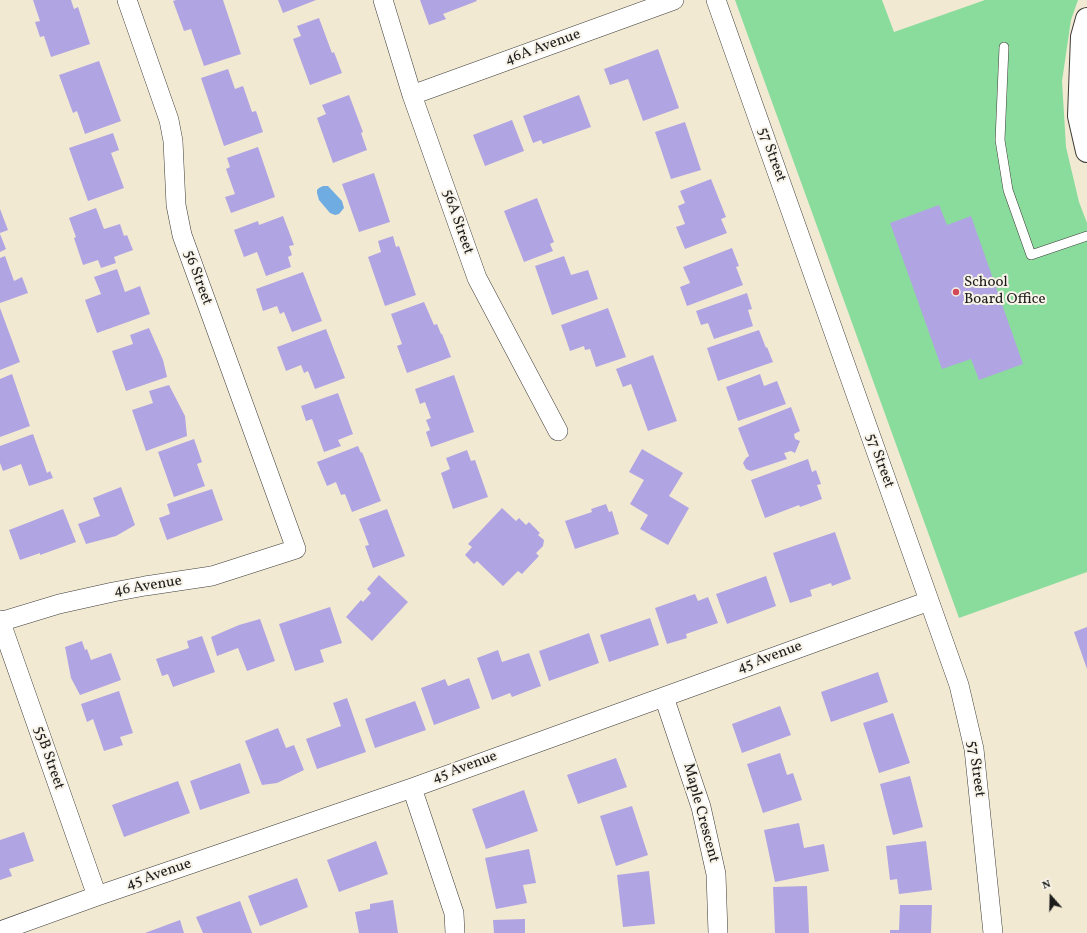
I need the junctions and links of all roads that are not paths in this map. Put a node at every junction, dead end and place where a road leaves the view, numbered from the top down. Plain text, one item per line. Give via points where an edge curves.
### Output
1 (127, 0) edge
2 (383, 0) edge
3 (674, 0) edge
4 (716, 0) edge
5 (1087, 19) edge
6 (1004, 47) dead end
7 (412, 95) junction
8 (1087, 151) edge
9 (1087, 236) edge
10 (558, 431) dead end
11 (296, 549) joint
12 (929, 601) junction
13 (0, 621) edge
14 (664, 697) junction
15 (412, 788) junction
16 (97, 896) junction
17 (0, 932) edge
18 (455, 933) edge
19 (718, 933) edge
20 (993, 933) edge

1 - 11 street, 56 Street via 169,120 173,141 176,205 182,235
2 - 7 street, 56A Street
3 - 7 street, 46A Avenue
4 - 12 street, 57 Street
5 - 8 street via 1082,37 1079,116
6 - 9 lane via 1000,140 1008,190 1031,255
7 - 10 street, 56A Street via 476,278
11 - 13 street, 46 Avenue via 212,576 113,592
12 - 14 street, 45 Avenue
12 - 20 street, 57 Street via 959,685 974,749
13 - 16 street, 55B Street
14 - 15 street, 45 Avenue
14 - 19 street, Maple Crescent via 702,807 716,874
15 - 16 street, 45 Avenue
15 - 18 street via 454,912
16 - 17 street, 45 Avenue

